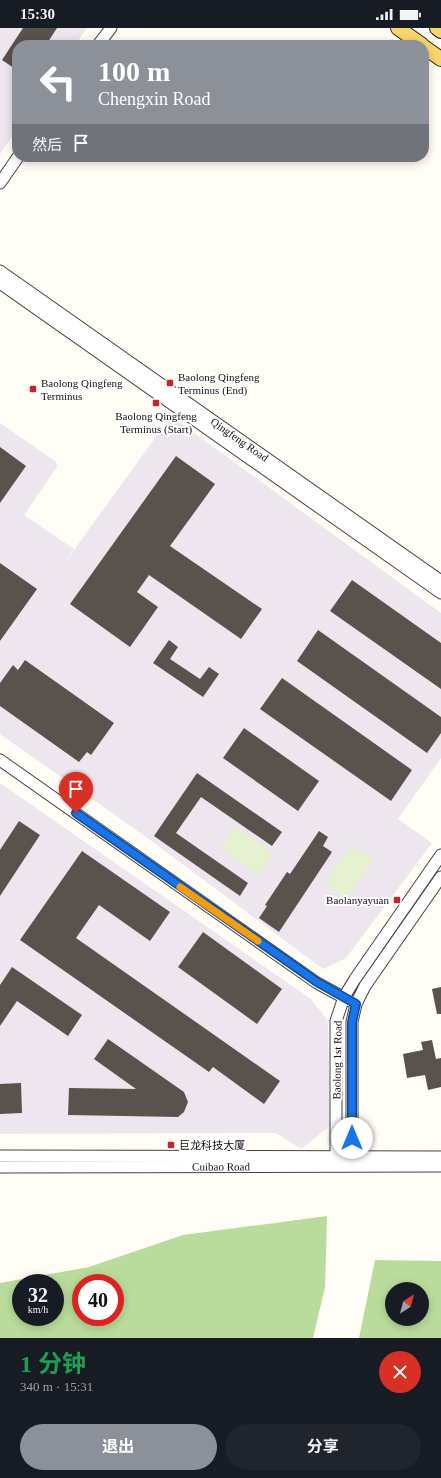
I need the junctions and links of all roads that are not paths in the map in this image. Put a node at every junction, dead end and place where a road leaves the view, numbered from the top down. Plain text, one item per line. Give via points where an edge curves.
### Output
1 (110, 28) edge
2 (398, 28) edge
3 (437, 28) edge
4 (441, 31) edge
5 (102, 40) edge
6 (415, 40) edge
7 (429, 50) edge
8 (441, 59) edge
9 (15, 162) edge
10 (0, 183) edge
11 (0, 270) edge
12 (0, 283) edge
13 (441, 581) edge
14 (441, 593) edge
15 (0, 760) edge
16 (441, 855) edge
17 (441, 877) edge
18 (344, 997) junction
19 (356, 1004) junction
20 (0, 1156) edge
21 (336, 1157) junction
22 (352, 1157) junction
23 (441, 1157) edge
24 (344, 1166) junction
25 (441, 1166) edge
26 (0, 1167) edge

1 - 5 street
2 - 6 main road
3 - 4 main road
7 - 8 main road
9 - 10 street
11 - 13 street, Qingfeng Road
12 - 14 street, Qingfeng Road
15 - 18 street via 317,982
16 - 18 street, Baolong 1st Road
17 - 19 street, Baolong 1st Road via 368,981
18 - 19 street
18 - 21 street, Baolong 1st Road via 336,1021
19 - 22 street, Baolong 1st Road via 352,1022
20 - 21 street, Cuibao Road
21 - 22 street, Cuibao Road
21 - 24 street
22 - 23 street, Cuibao Road
22 - 24 street
24 - 25 street, Cuibao Road
24 - 26 street, Cuibao Road

